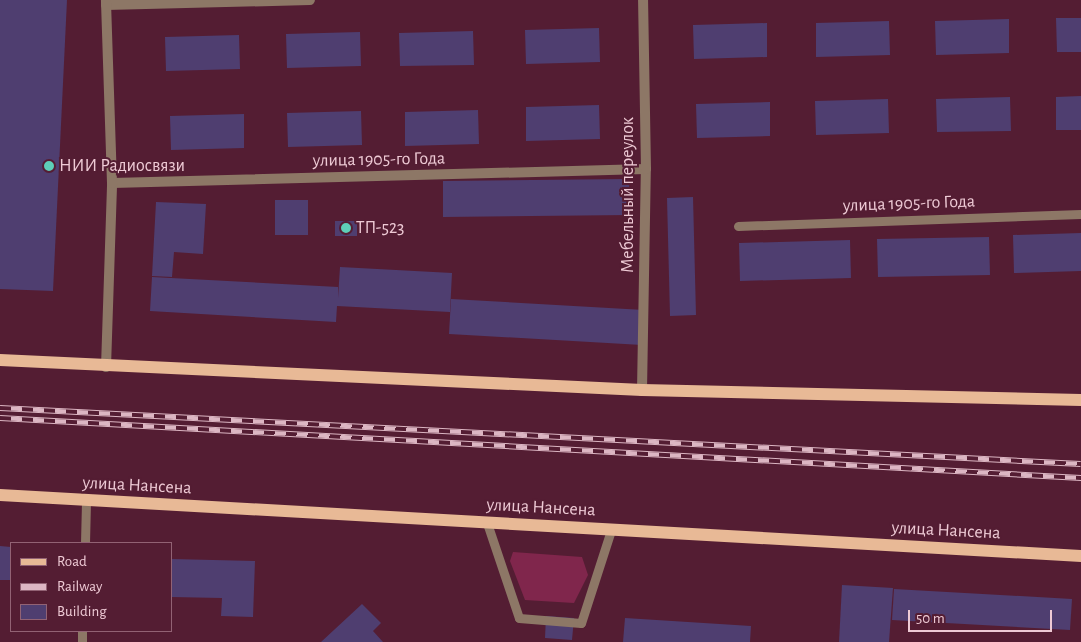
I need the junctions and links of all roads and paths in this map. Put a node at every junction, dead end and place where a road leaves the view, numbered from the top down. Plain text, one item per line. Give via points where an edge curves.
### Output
1 (310, 0) edge
2 (643, 0) edge
3 (106, 2) edge
4 (646, 170) junction
5 (112, 182) junction
6 (1081, 214) edge
7 (738, 226) dead end
8 (0, 360) edge
9 (106, 367) junction
10 (642, 390) junction
11 (1081, 400) edge
12 (0, 494) edge
13 (86, 501) junction
14 (487, 523) junction
15 (611, 530) junction
16 (85, 542) edge
17 (1081, 556) edge

1 - 3 street
2 - 4 street, Мебельный переулок
3 - 5 street
4 - 5 street, улица 1905-го Года
4 - 10 street, Мебельный переулок
5 - 9 street
6 - 7 lane, улица 1905-го Года
8 - 9 main road
9 - 10 main road
10 - 11 main road
12 - 13 main road, улица Нансена
13 - 14 main road, улица Нансена
13 - 16 lane
14 - 15 main road, улица Нансена
14 - 15 lane via 519,618 582,623
15 - 17 main road, улица Нансена

